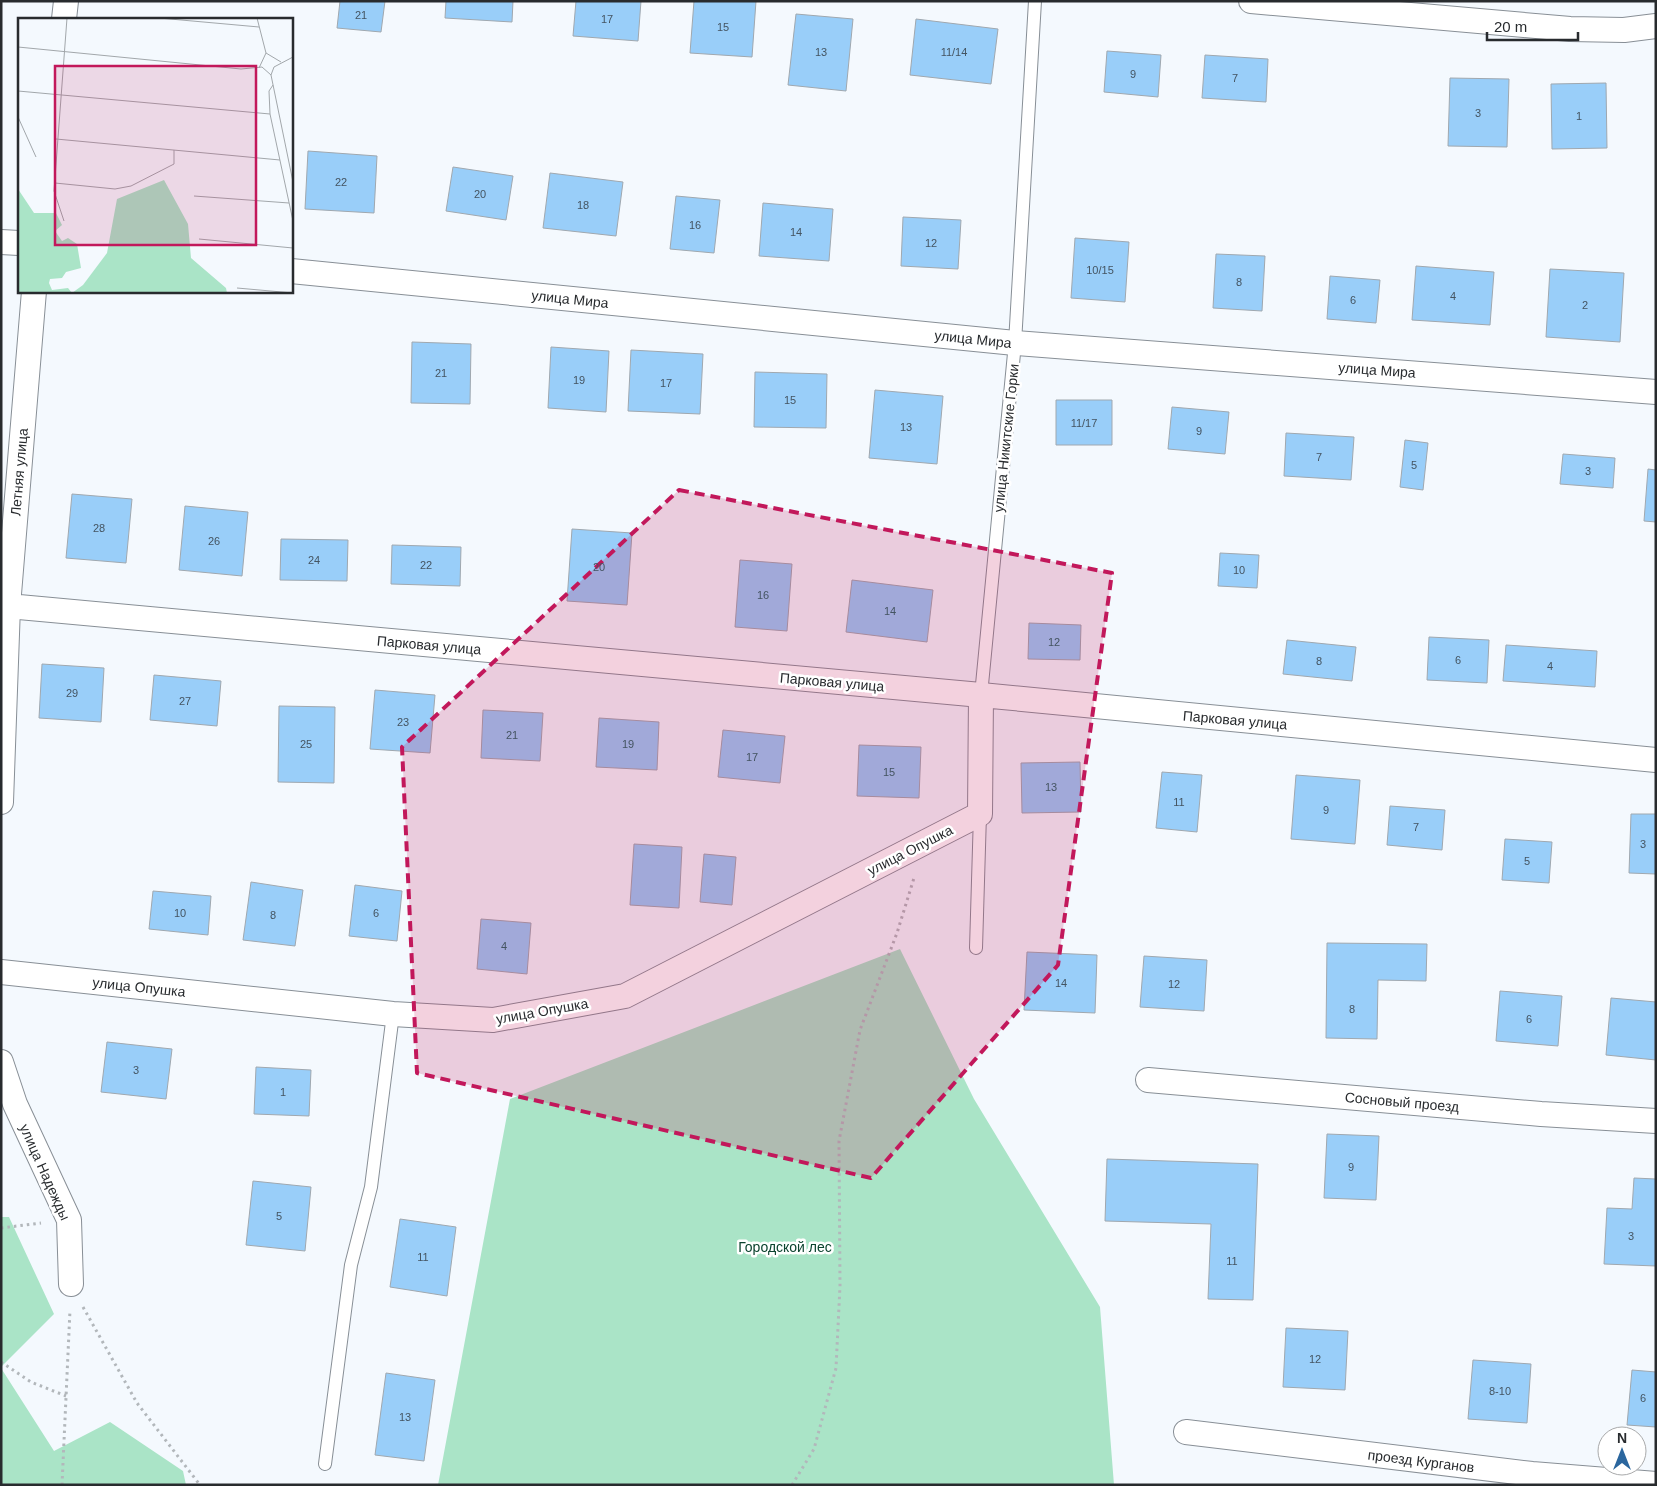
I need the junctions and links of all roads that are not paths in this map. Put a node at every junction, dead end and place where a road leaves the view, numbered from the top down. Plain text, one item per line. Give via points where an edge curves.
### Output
1 (66, 1) edge
2 (1035, 1) edge
3 (1251, 1) edge
4 (64, 18) edge
5 (1656, 26) edge
6 (1, 242) edge
7 (18, 243) edge
8 (292, 271) edge
9 (34, 292) edge
10 (1015, 343) junction
11 (1656, 392) edge
12 (8, 606) junction
13 (981, 695) junction
14 (1656, 760) edge
15 (1, 802) edge
16 (980, 814) junction
17 (976, 948) dead end
18 (1, 972) edge
19 (393, 1014) junction
20 (1, 1062) edge
21 (1148, 1080) dead end
22 (1656, 1121) edge
23 (71, 1284) road end
24 (1186, 1432) dead end
25 (325, 1464) dead end
26 (1656, 1484) edge

1 - 4 street
2 - 10 lane, улица Никитские Горки
3 - 5 street via 1570,29 1624,30
6 - 7 street
8 - 10 street, улица Мира
9 - 12 street, Летняя улица
10 - 11 street, улица Мира
10 - 13 lane, улица Никитские Горки
12 - 13 street, Парковая улица
12 - 15 street, Летняя улица
13 - 14 street, Парковая улица
13 - 16 street, улица Никитские Горки
16 - 17 lane
16 - 19 street, улица Опушка via 625,996 493,1020
18 - 19 street, улица Опушка
19 - 25 lane via 371,1187 351,1265
20 - 23 street, улица Надежды via 15,1104 69,1220
21 - 22 street, Сосновый проезд
24 - 26 street, проезд Курганов via 1532,1474

